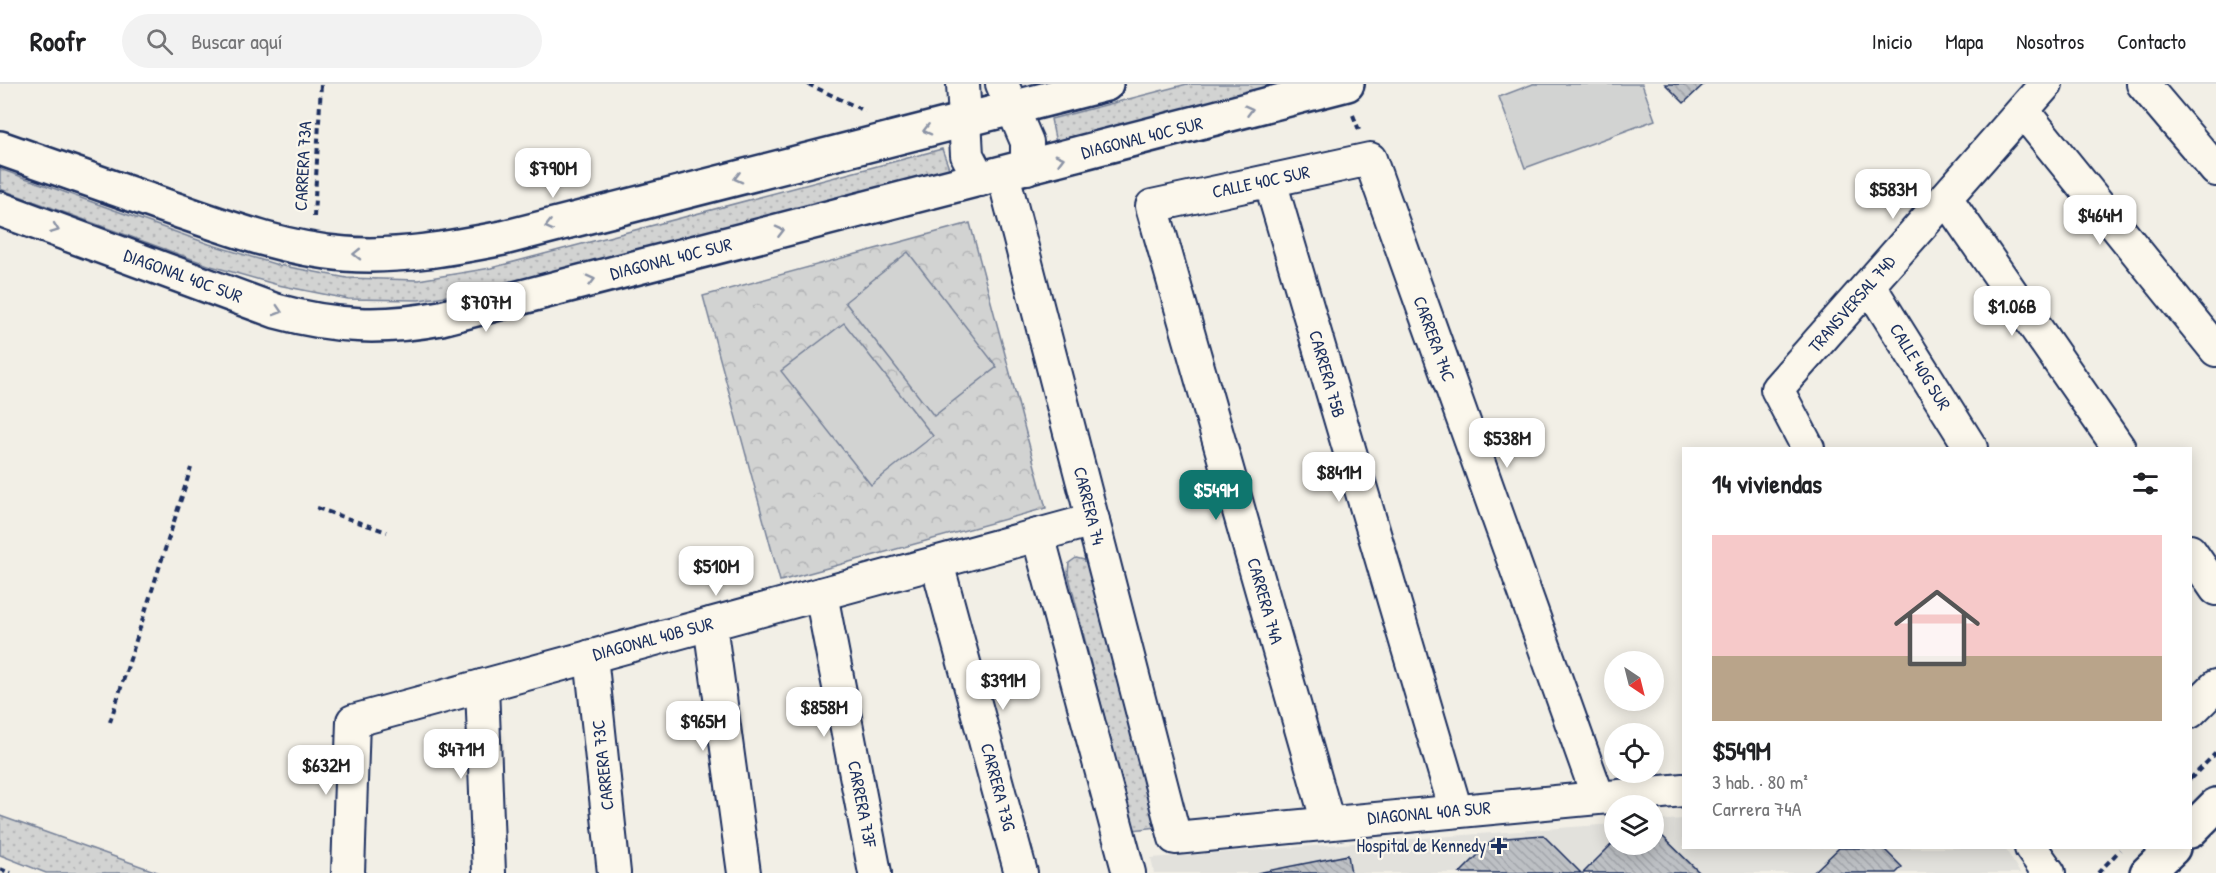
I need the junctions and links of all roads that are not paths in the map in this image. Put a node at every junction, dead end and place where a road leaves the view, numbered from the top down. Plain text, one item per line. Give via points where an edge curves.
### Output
1 (963, 84) edge
2 (1106, 84) edge
3 (2046, 84) edge
4 (2143, 84) edge
5 (1344, 85) edge
6 (1008, 96) edge
7 (2023, 111) junction
8 (964, 120) junction
9 (0, 148) edge
10 (1370, 159) joint
11 (2216, 170) edge
12 (1003, 174) junction
13 (1270, 181) junction
14 (1946, 198) junction
15 (1152, 206) joint
16 (0, 209) edge
17 (1869, 285) junction
18 (2216, 350) edge
19 (1807, 447) edge
20 (1970, 447) edge
21 (2118, 447) edge
22 (1093, 520) junction
23 (1038, 535) junction
24 (2192, 554) edge
25 (937, 563) junction
26 (2216, 588) edge
27 (821, 594) junction
28 (710, 624) junction
29 (591, 656) junction
30 (482, 686) junction
31 (2216, 686) edge
32 (2192, 710) edge
33 (1682, 790) edge
34 (1598, 797) junction
35 (2216, 805) edge
36 (1456, 811) junction
37 (1328, 823) junction
38 (2192, 829) edge
39 (1175, 838) joint
40 (2032, 849) edge
41 (2172, 849) edge
42 (348, 873) edge
43 (489, 873) edge
44 (614, 873) edge
45 (744, 873) edge
46 (875, 873) edge
47 (1021, 873) edge
48 (1129, 873) edge
49 (2049, 873) edge
50 (2147, 873) edge

1 - 8 street, CARRERA 74
2 - 6 street
3 - 7 street, TRANSVERSAL 74D
4 - 11 street
12 -> 5 street, DIAGONAL 40C SUR
6 - 8 street
6 - 12 street, CARRERA 74 via 1028,142
7 - 14 street, TRANSVERSAL 74D
7 - 18 street
8 -> 9 street via 503,238 445,249 347,254 253,237
8 - 12 street, CARRERA 74 via 967,155
10 - 13 street, CALLE 40C SUR
10 - 34 street, CARRERA 74C
16 -> 12 street, DIAGONAL 40C SUR via 276,310 318,322 405,325
12 - 22 street, CARRERA 74
13 - 15 street, CALLE 40C SUR
13 - 36 street, CARRERA 75B
14 - 17 street, TRANSVERSAL 74D
14 - 21 street
15 - 37 street, CARRERA 74A
17 - 19 street, TRANSVERSAL 74D via 1777,389
17 - 20 street, CALLE 40G SUR
22 - 23 street, DIAGONAL 40B SUR
22 - 39 street, CARRERA 74
23 - 25 street, DIAGONAL 40B SUR
23 - 48 street
24 - 26 street
25 - 27 street, DIAGONAL 40B SUR
25 - 47 street, CARRERA 73G
27 - 28 street, DIAGONAL 40B SUR
27 - 46 street, CARRERA 73F
28 - 29 street, DIAGONAL 40B SUR
28 - 45 street
29 - 30 street, DIAGONAL 40B SUR
29 - 44 street, CARRERA 73C
30 - 42 street, DIAGONAL 40B SUR via 353,721
30 - 43 street
31 - 32 street
33 - 34 street, DIAGONAL 40A SUR
34 - 36 street, DIAGONAL 40A SUR
35 - 38 street
36 - 37 street, DIAGONAL 40A SUR
37 - 39 street, DIAGONAL 40A SUR
40 - 49 street
41 - 50 street

